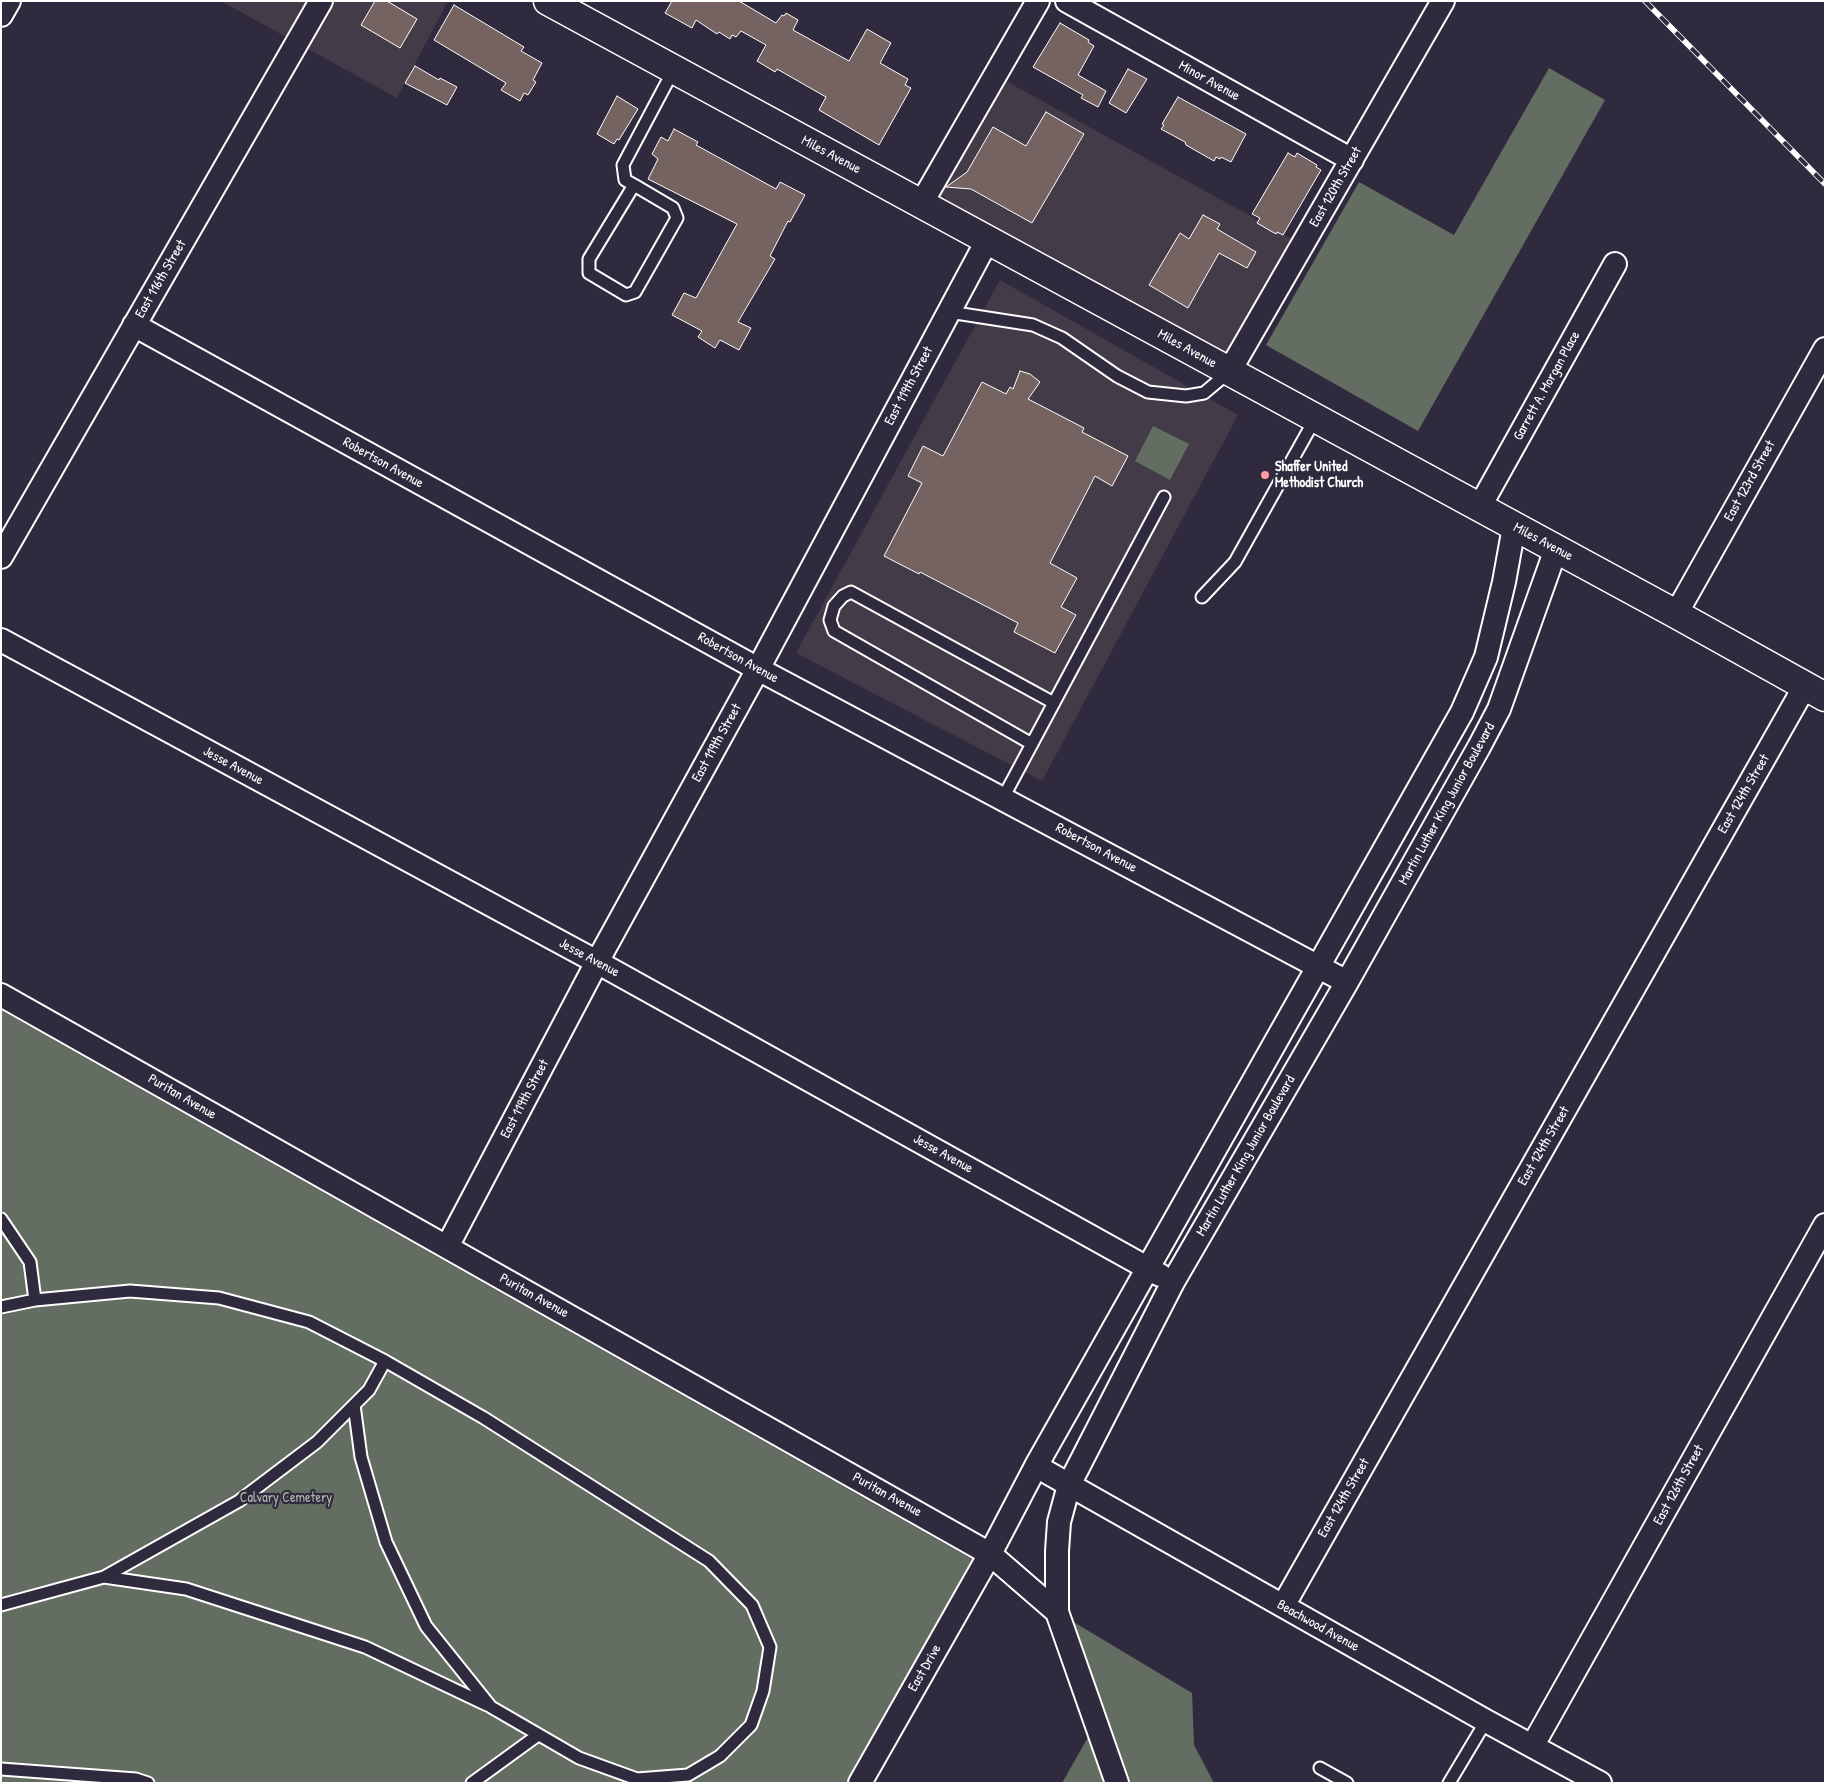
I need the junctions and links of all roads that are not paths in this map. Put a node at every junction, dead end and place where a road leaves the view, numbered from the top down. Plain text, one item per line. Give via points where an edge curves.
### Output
1 (321, 1) edge
2 (548, 1) edge
3 (1038, 1) edge
4 (1067, 1) edge
5 (1443, 1) edge
6 (674, 71) junction
7 (1352, 160) junction
8 (634, 185) junction
9 (921, 204) junction
10 (988, 239) junction
11 (1614, 264) dead end
12 (949, 312) junction
13 (134, 326) junction
14 (1825, 349) edge
15 (1229, 372) junction
16 (1315, 419) junction
17 (1164, 497) dead end
18 (1479, 508) junction
19 (1514, 527) junction
20 (1556, 549) junction
21 (1, 556) edge
22 (1202, 597) dead end
23 (1676, 614) junction
24 (1, 640) edge
25 (758, 669) junction
26 (1815, 692) edge
27 (1054, 703) junction
28 (1032, 744) junction
29 (1003, 798) junction
30 (597, 962) junction
31 (1318, 965) junction
32 (1347, 982) junction
33 (1, 995) edge
34 (1, 1219) edge
35 (1825, 1225) edge
36 (447, 1247) junction
37 (1149, 1268) junction
38 (1173, 1282) junction
39 (35, 1300) junction
40 (1, 1307) edge
41 (385, 1361) junction
42 (354, 1405) junction
43 (1036, 1466) junction
44 (1069, 1484) junction
45 (990, 1554) junction
46 (104, 1577) junction
47 (1, 1606) edge
48 (1283, 1606) junction
49 (1057, 1612) junction
50 (491, 1707) junction
51 (1486, 1721) junction
52 (538, 1735) junction
53 (1533, 1745) junction
54 (1320, 1768) dead end
55 (1, 1769) edge
56 (148, 1783) edge
57 (472, 1783) edge
58 (860, 1783) edge
59 (1117, 1783) edge
60 (1347, 1783) edge
61 (1449, 1783) edge
62 (1600, 1783) edge

1 - 13 street, East 116th Street
2 - 6 main road, Miles Avenue
3 - 9 street
4 - 7 street, Minor Avenue
5 - 7 street, East 120th Street
6 - 8 lane via 623,165 626,180
6 - 9 main road, Miles Avenue
7 - 15 street, East 120th Street
8 - 8 lane via 673,208 677,218 635,292 626,295 589,273 589,259
9 - 10 main road, Miles Avenue
10 - 12 street, East 119th Street
10 - 15 main road, Miles Avenue
11 - 18 street, Garrett A. Morgan Place
12 - 15 lane via 1034,325 1062,338 1117,376 1148,392 1186,396 1204,393
12 - 25 street, East 119th Street
13 - 21 street, East 116th Street
13 - 25 street, Robertson Avenue
14 - 23 street, East 123rd Street
15 - 16 main road, Miles Avenue
16 - 18 main road, Miles Avenue
16 - 22 lane via 1235,562
17 - 27 lane
18 - 19 main road, Miles Avenue
19 - 20 main road, Miles Avenue
19 - 31 street via 1486,657 1462,712
20 - 23 main road, Miles Avenue
20 - 32 street, Martin Luther King Junior Boulevard via 1498,709 1480,747
23 - 26 main road, Miles Avenue
24 - 30 street, Jesse Avenue
25 - 29 street, Robertson Avenue
25 - 30 street, East 119th Street
26 - 48 street, East 124th Street
27 - 28 lane
27 - 28 lane via 851,592 834,606 830,620 834,631
28 - 29 lane
29 - 31 street, Robertson Avenue
30 - 36 street, East 119th Street
30 - 37 street, Jesse Avenue
31 - 32 street, Robertson Avenue
31 - 37 street
32 - 38 street, Martin Luther King Junior Boulevard
33 - 36 street, Puritan Avenue
34 - 39 lane via 30,1262
35 - 53 street, East 126th Street
36 - 45 street, Puritan Avenue
37 - 38 street, Jesse Avenue
37 - 43 street
38 - 44 street, Martin Luther King Junior Boulevard
39 - 40 lane
39 - 41 lane via 130,1291 218,1298 309,1322
41 - 42 lane via 369,1390
41 - 52 lane via 484,1418 709,1561 752,1605 770,1647 763,1691 751,1724 720,1756 688,1775 637,1779 579,1758
42 - 46 lane via 317,1442 239,1500
42 - 50 lane via 361,1457 386,1542 426,1626
43 - 44 street, Beachwood Avenue
43 - 45 street
44 - 48 street, Beachwood Avenue
44 - 49 street, Martin Luther King Junior Boulevard via 1059,1522
45 - 49 street, Puritan Avenue
45 - 58 street, East Drive
46 - 47 lane
46 - 50 lane via 186,1589 365,1647
48 - 51 street, Beachwood Avenue
49 - 59 street, Martin Luther King Junior Boulevard
50 - 52 lane
51 - 53 street, Beachwood Avenue
51 - 61 lane
52 - 57 lane
53 - 62 street, Beachwood Avenue
54 - 60 lane
55 - 56 lane

